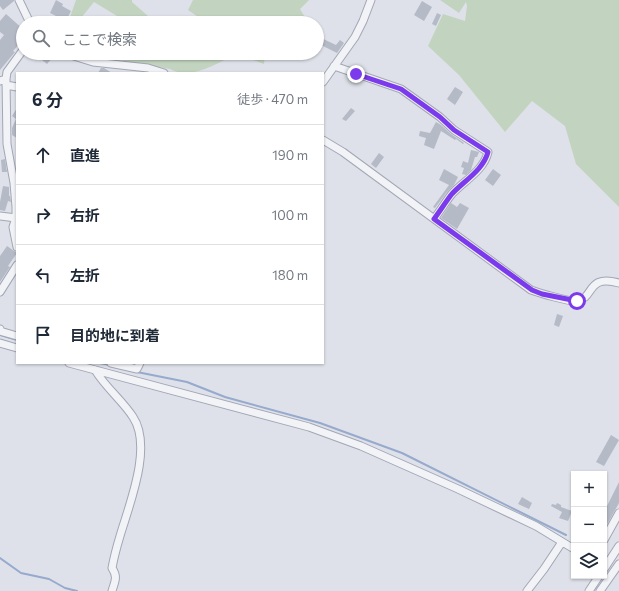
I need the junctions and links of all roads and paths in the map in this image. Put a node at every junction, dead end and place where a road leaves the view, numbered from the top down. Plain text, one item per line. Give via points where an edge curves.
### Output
1 (19, 0) edge
2 (371, 0) edge
3 (27, 16) edge
4 (16, 60) edge
5 (87, 60) edge
6 (334, 66) junction
7 (161, 72) edge
8 (324, 81) edge
9 (4, 82) edge
10 (16, 87) edge
11 (324, 141) edge
12 (0, 216) edge
13 (16, 218) junction
14 (434, 219) junction
15 (16, 242) edge
16 (16, 267) edge
17 (619, 283) edge
18 (0, 292) edge
19 (0, 329) edge
20 (16, 336) edge
21 (0, 343) edge
22 (16, 348) edge
23 (115, 364) edge
24 (139, 364) edge
25 (88, 365) edge
26 (95, 370) junction
27 (619, 513) edge
28 (607, 535) edge
29 (562, 542) junction
30 (619, 546) edge
31 (571, 547) edge
32 (607, 564) edge
33 (619, 564) edge
34 (607, 568) edge
35 (617, 572) edge
36 (597, 579) edge
37 (112, 591) edge
38 (527, 591) edge
39 (589, 591) edge
40 (600, 591) edge

1 - 3 street
2 - 6 street via 355,37
4 - 9 street
5 - 7 street
6 - 8 street
6 - 14 street via 401,89 454,130 488,152 487,158 475,173 450,196
9 - 10 street
9 - 13 street via 6,144 14,183
11 - 14 street
12 - 13 street
13 - 15 street via 13,228
14 - 17 street via 514,278 542,294 577,301 600,281
16 - 18 street
19 - 20 street
21 - 22 street
23 - 24 street via 137,369
25 - 26 street
26 - 29 street via 309,427 337,437 489,504 536,526
26 - 37 street via 134,418 141,450 136,483 112,568 115,582
27 - 28 street
29 - 31 street
29 - 38 street
30 - 32 street
33 - 35 street
34 - 35 street
35 - 40 street
36 - 39 street

